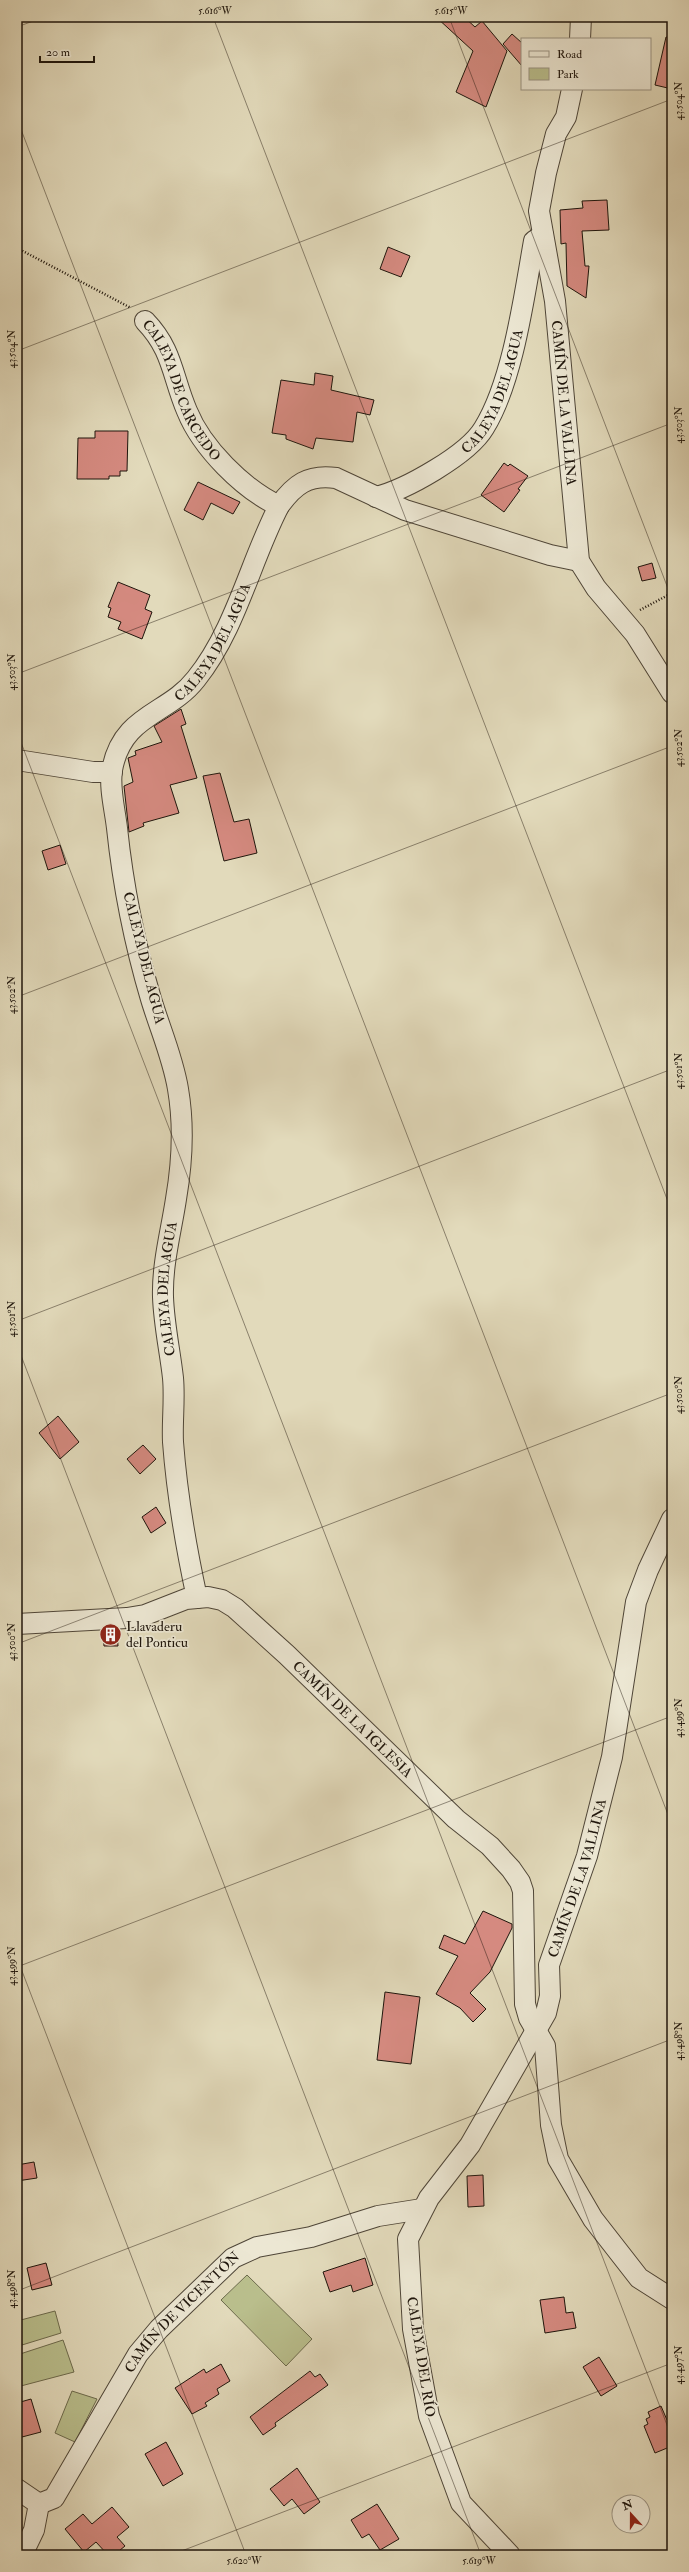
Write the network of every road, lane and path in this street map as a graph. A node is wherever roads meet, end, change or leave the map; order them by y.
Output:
1 (581, 17) edge
2 (580, 38) edge
3 (572, 90) edge
4 (543, 235) junction
5 (17, 248) edge
6 (145, 321) joint
7 (376, 497) junction
8 (279, 506) junction
9 (579, 561) junction
10 (672, 593) edge
11 (624, 620) junction
12 (672, 693) edge
13 (17, 760) edge
14 (112, 772) junction
15 (672, 1519) edge
16 (198, 1598) junction
17 (17, 1624) edge
18 (537, 2031) junction
19 (422, 2209) junction
20 (672, 2300) edge
21 (17, 2489) edge
22 (39, 2504) junction
23 (22, 2555) edge
24 (510, 2555) edge

1 - 2 street
3 - 4 street, CAMÍN DE LA VALLINA
4 - 7 street, CALEYA DEL AGUA
4 - 9 street, CAMÍN DE LA VALLINA
5 - 6 path, CALEYA DE CARCEDO
6 - 8 street, CALEYA DE CARCEDO
7 - 8 street, CALEYA DEL AGUA
7 - 9 street, CALEYA DEL AGUA
8 - 14 street, CALEYA DEL AGUA
9 - 11 street, CAMÍN DE LA VALLINA
10 - 11 path
11 - 12 street, CAMÍN DE LA VALLINA
13 - 14 street
14 - 16 street, CALEYA DEL AGUA
15 - 18 street, CAMÍN DE LA VALLINA
16 - 17 street, CAMÍN DE LA IGLESIA
16 - 18 street, CAMÍN DE LA IGLESIA
18 - 19 street, CAMÍN DE LA VALLINA
18 - 20 street, CAMÍN DE LA IGLESIA
19 - 22 street, CAMÍN DE VICENTÓN
19 - 24 street, CALEYA DEL RÍO
21 - 22 street
22 - 23 street

